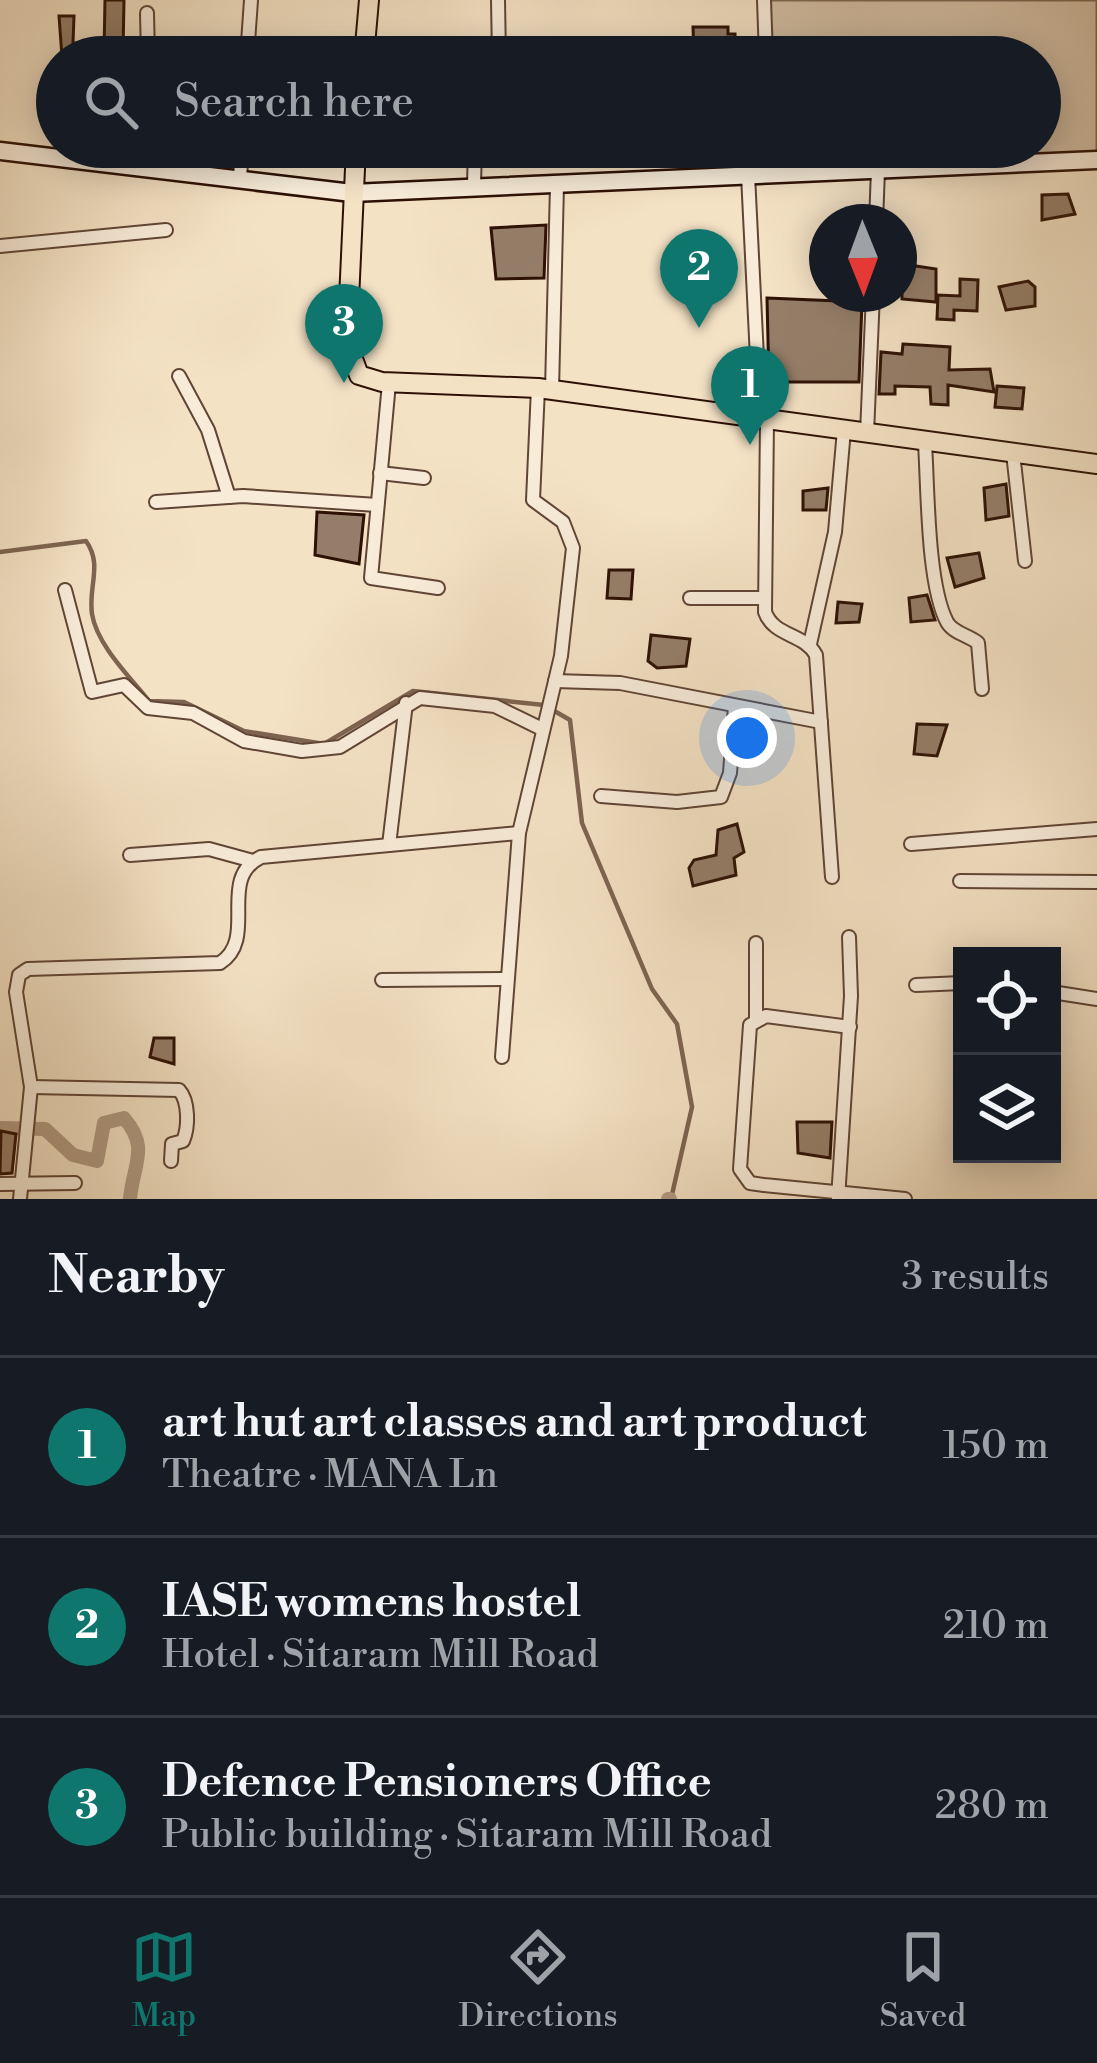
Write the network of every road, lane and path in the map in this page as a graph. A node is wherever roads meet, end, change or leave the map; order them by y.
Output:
1 (251, 0) edge
2 (369, 0) edge
3 (498, 0) edge
4 (764, 0) edge
5 (147, 13) dead end
6 (148, 36) edge
7 (248, 36) edge
8 (366, 36) edge
9 (499, 36) edge
10 (765, 36) edge
11 (0, 151) edge
12 (36, 155) edge
13 (1097, 160) edge
14 (1061, 162) edge
15 (158, 168) edge
16 (241, 168) edge
17 (354, 168) edge
18 (475, 168) edge
19 (759, 168) edge
20 (922, 168) edge
21 (878, 170) junction
22 (756, 175) junction
23 (240, 178) junction
24 (474, 184) junction
25 (557, 185) junction
26 (352, 193) junction
27 (877, 204) edge
28 (166, 230) dead end
29 (0, 246) edge
30 (872, 312) edge
31 (178, 376) dead end
32 (389, 382) junction
33 (546, 389) junction
34 (763, 419) junction
35 (844, 430) junction
36 (867, 433) junction
37 (925, 444) junction
38 (1013, 453) junction
39 (1097, 464) edge
40 (380, 473) junction
41 (424, 478) dead end
42 (229, 497) junction
43 (156, 502) dead end
44 (377, 505) junction
45 (1025, 561) dead end
46 (438, 588) dead end
47 (64, 590) dead end
48 (690, 598) dead end
49 (765, 598) junction
50 (810, 644) junction
51 (555, 681) junction
52 (982, 689) dead end
53 (406, 703) junction
54 (735, 706) junction
55 (821, 722) junction
56 (541, 723) junction
57 (601, 796) dead end
58 (1097, 829) edge
59 (519, 833) junction
60 (911, 844) dead end
61 (389, 845) junction
62 (130, 855) dead end
63 (253, 861) junction
64 (832, 877) dead end
65 (960, 881) dead end
66 (1097, 882) edge
67 (849, 937) dead end
68 (756, 943) dead end
69 (504, 979) junction
70 (382, 980) dead end
71 (953, 983) edge
72 (916, 985) dead end
73 (1061, 994) edge
74 (1097, 1000) edge
75 (756, 1018) junction
76 (850, 1028) junction
77 (502, 1057) dead end
78 (32, 1087) junction
79 (171, 1161) dead end
80 (75, 1183) dead end
81 (0, 1184) edge
82 (22, 1184) junction
83 (839, 1195) edge
84 (20, 1199) edge
85 (905, 1199) edge

1 - 7 street
2 - 8 main road
3 - 9 street
4 - 10 street
5 - 6 street
11 - 12 main road
13 - 14 main road
15 - 23 main road
16 - 23 street
17 - 26 main road
18 - 24 street
19 - 22 street
20 - 21 main road
21 - 22 main road
21 - 27 street
22 - 25 main road
22 - 34 street
23 - 26 main road
24 - 25 main road
24 - 26 main road
25 - 33 street
26 - 32 main road
28 - 29 street
30 - 36 street
31 - 42 street
32 - 33 main road
32 - 40 street
33 - 34 main road
33 - 51 street
34 - 35 main road
34 - 49 street
35 - 36 main road
35 - 50 street
36 - 37 main road
37 - 38 main road
37 - 52 street
38 - 39 main road
38 - 45 street
40 - 41 street
40 - 44 street
42 - 43 street
42 - 44 street
44 - 46 street
47 - 53 street
48 - 49 street
49 - 50 street
50 - 55 street
51 - 54 street
51 - 56 street
53 - 56 street
53 - 61 street
54 - 55 street
54 - 57 street
55 - 64 street
56 - 59 street
58 - 60 street
59 - 61 street
59 - 69 street
61 - 63 street
62 - 63 street
63 - 78 street
65 - 66 street
67 - 76 street
68 - 75 street
69 - 70 street
69 - 77 street
71 - 72 street
73 - 74 street
75 - 76 street
75 - 83 street
76 - 83 street
78 - 79 street
78 - 82 street
80 - 82 street
81 - 82 street
82 - 84 street
83 - 85 street

